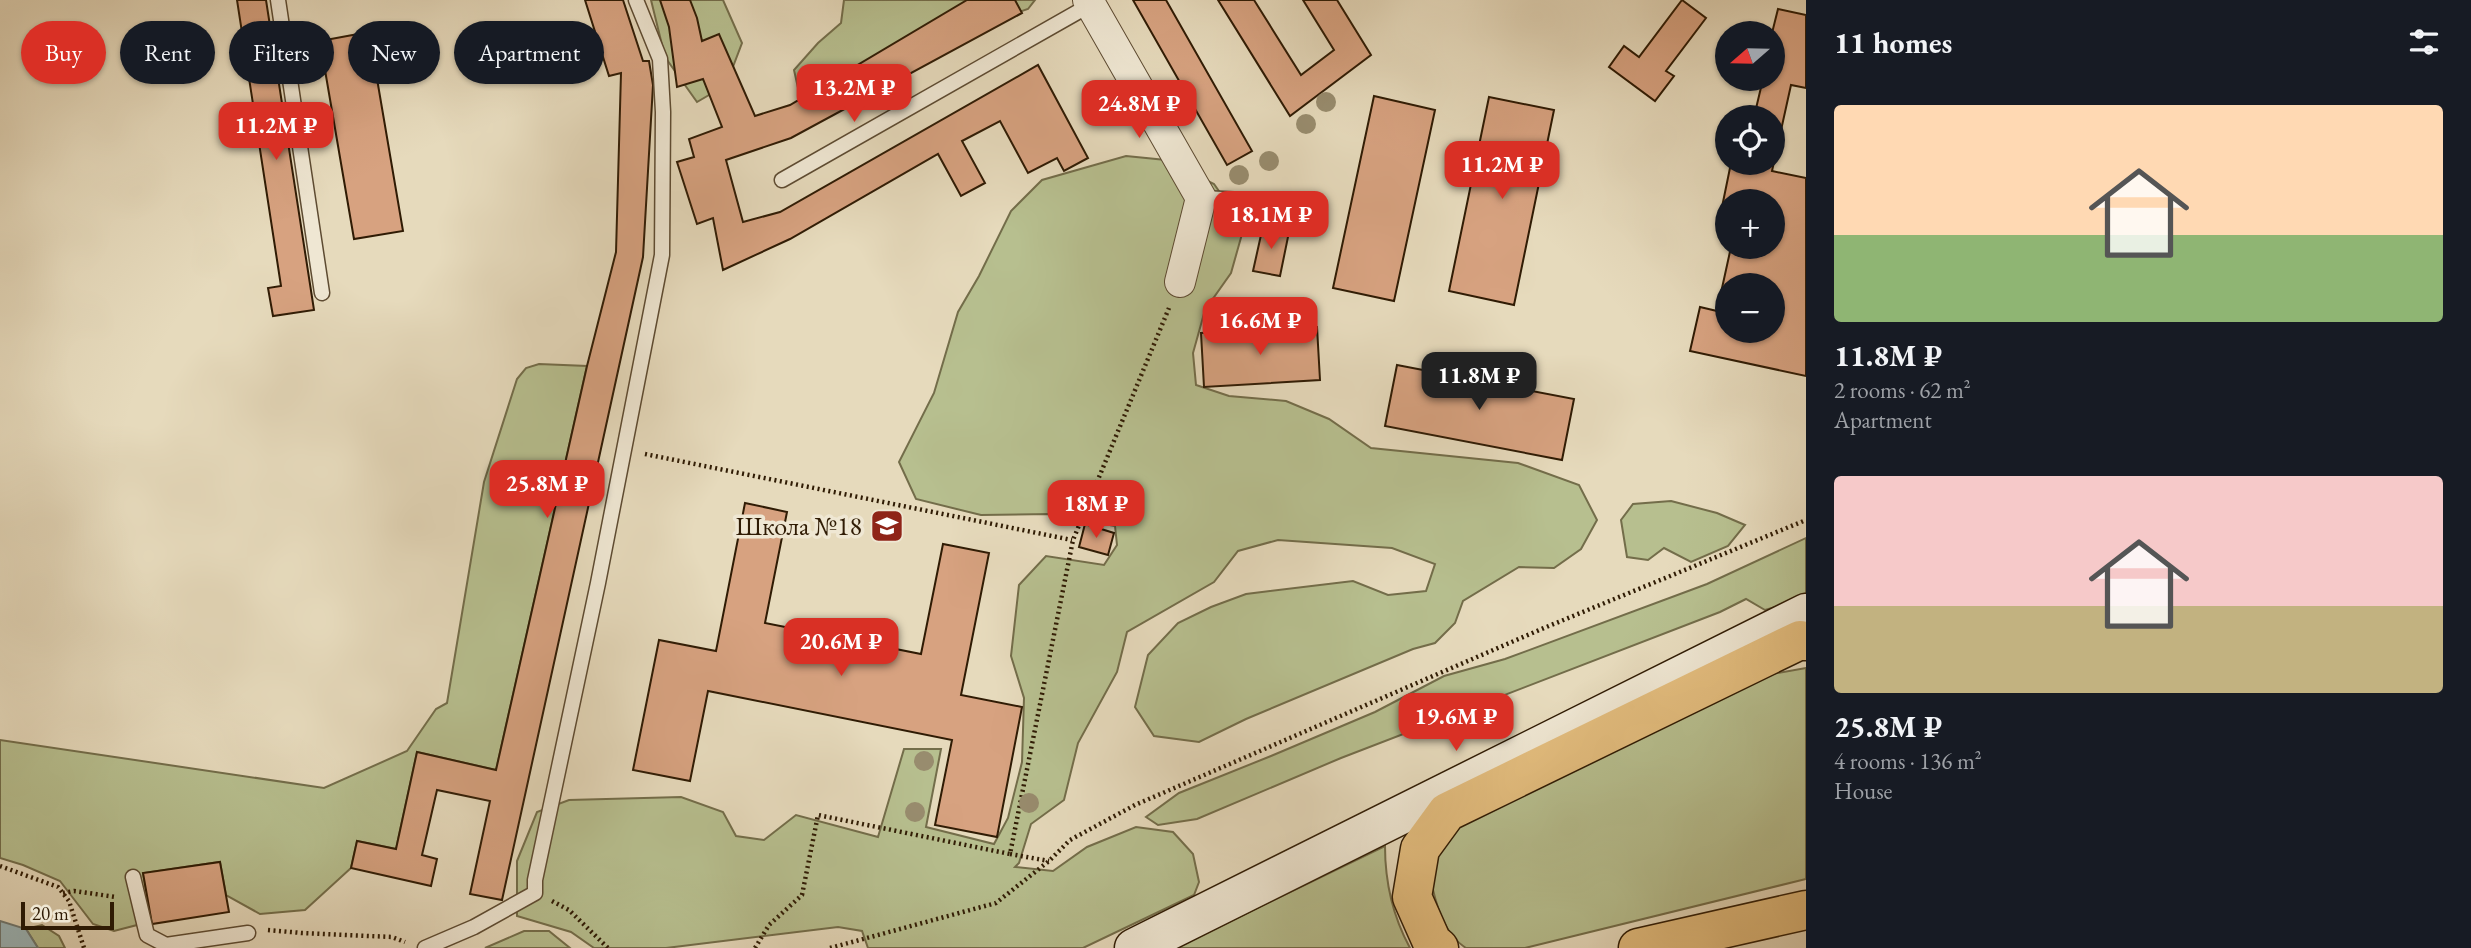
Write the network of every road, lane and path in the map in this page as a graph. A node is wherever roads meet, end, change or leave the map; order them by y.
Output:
1 (278, 0) edge
2 (636, 0) edge
3 (1089, 2) edge
4 (782, 180) dead end
5 (1201, 198) junction
6 (1245, 200) dead end
7 (1180, 282) joint
8 (322, 293) dead end
9 (624, 449) junction
10 (1806, 520) edge
11 (1073, 540) junction
12 (1806, 613) edge
13 (1806, 641) edge
14 (1010, 854) junction
15 (1049, 861) junction
16 (0, 866) edge
17 (133, 877) dead end
18 (63, 893) junction
19 (535, 893) junction
20 (138, 905) junction
21 (1806, 910) edge
22 (248, 933) joint
23 (183, 945) edge
24 (428, 947) edge
25 (84, 948) edge
26 (608, 948) edge
27 (755, 948) edge
28 (830, 948) edge
29 (1133, 948) edge
30 (1438, 948) edge
31 (1638, 948) edge

1 - 8 lane
2 - 9 lane
3 - 4 lane
3 - 5 street
5 - 6 lane
5 - 7 street
7 - 11 path
9 - 11 path
9 - 19 lane
10 - 15 path
11 - 14 path
12 - 29 main road
13 - 30 main road
14 - 15 path
14 - 27 path
15 - 28 path
16 - 18 path
17 - 20 lane
18 - 20 path
18 - 25 path
19 - 24 lane
19 - 26 path
20 - 23 lane
21 - 31 main road
22 - 23 lane
22 - 24 path

